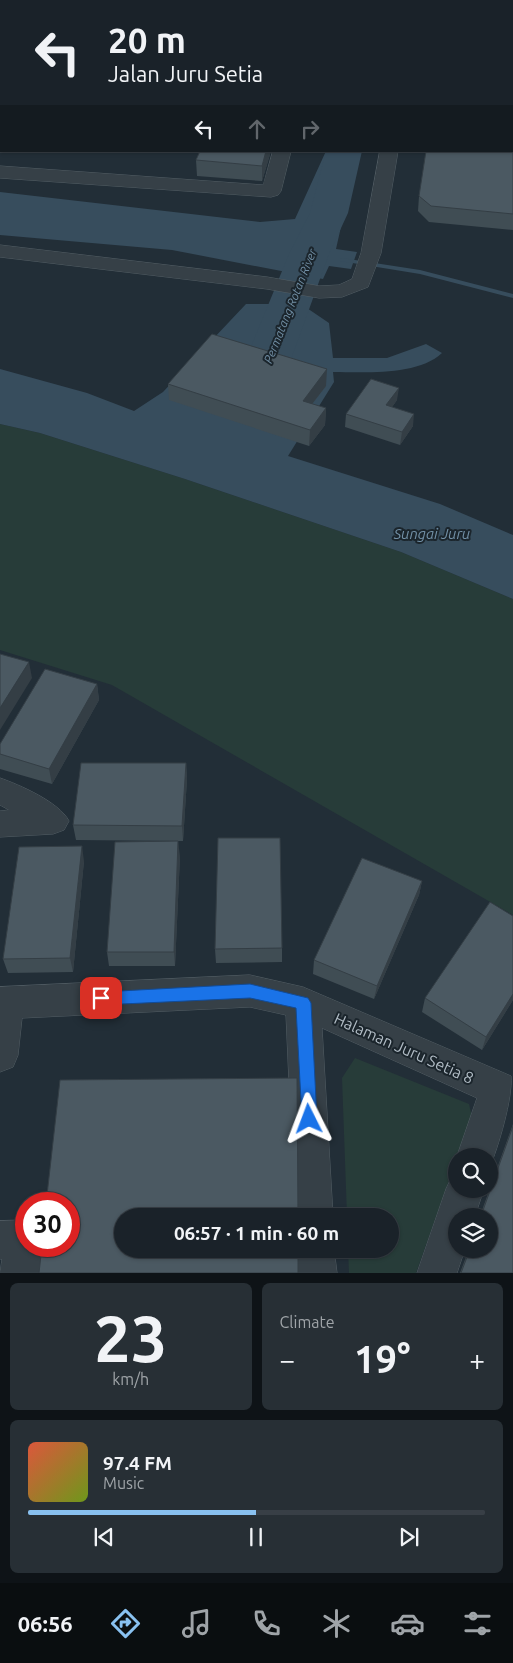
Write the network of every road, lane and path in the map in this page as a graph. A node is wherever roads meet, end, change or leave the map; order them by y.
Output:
1 (282, 152) edge
2 (390, 152) edge
3 (0, 172) edge
4 (0, 252) edge
5 (0, 791) edge
6 (0, 824) edge
7 (4, 1003) edge
8 (303, 1003) junction
9 (0, 1054) edge
10 (479, 1148) edge
11 (462, 1198) edge
12 (314, 1208) edge
13 (0, 1240) edge
14 (316, 1258) edge
15 (20, 1273) edge
16 (317, 1273) edge
17 (436, 1273) edge

1 - 3 street
2 - 4 street
5 - 6 street
7 - 8 street
7 - 9 street
8 - 10 street, Halaman Juru Setia 8
8 - 12 street
11 - 17 street
13 - 15 street
14 - 16 street

